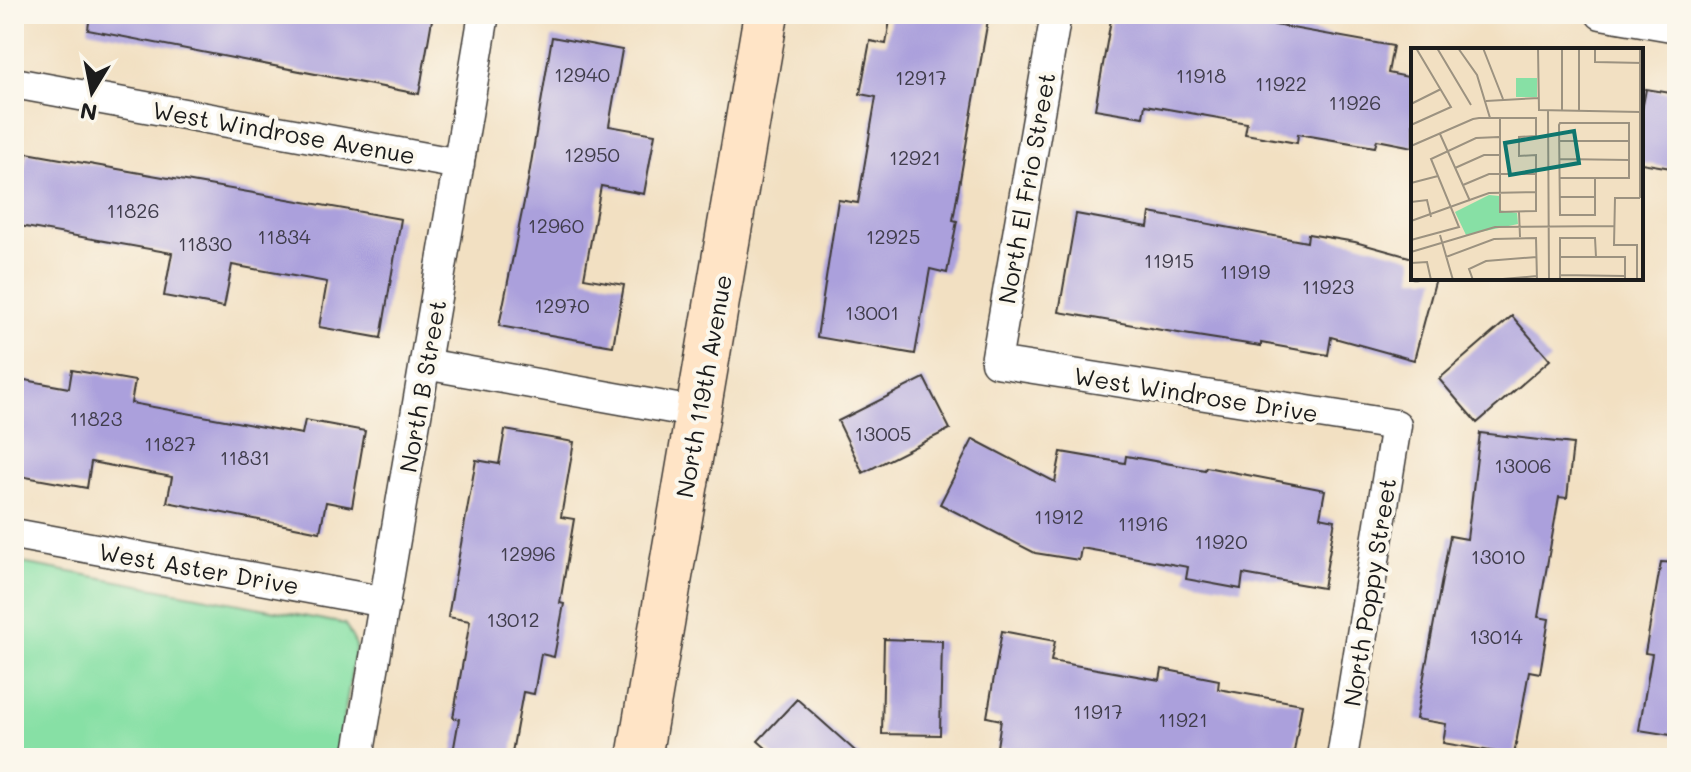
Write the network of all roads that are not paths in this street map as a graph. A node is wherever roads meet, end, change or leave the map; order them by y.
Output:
1 (484, 14) edge
2 (766, 14) edge
3 (1056, 14) edge
4 (1601, 14) edge
5 (1677, 27) edge
6 (14, 83) edge
7 (459, 164) junction
8 (996, 362) joint
9 (425, 364) junction
10 (699, 413) junction
11 (1396, 425) joint
12 (14, 534) edge
13 (385, 602) junction
14 (358, 758) edge
15 (639, 758) edge
16 (1342, 758) edge

1 - 7 street, North B Street
2 - 10 street, North 119th Avenue
3 - 8 street, North El Frio Street
4 - 5 street
6 - 7 street, West Windrose Avenue
7 - 9 street, North B Street
8 - 11 street, West Windrose Drive
9 - 10 street
9 - 13 street, North B Street
10 - 15 street, North 119th Avenue
11 - 16 street, North Poppy Street
12 - 13 street, West Aster Drive
13 - 14 street, North B Street

